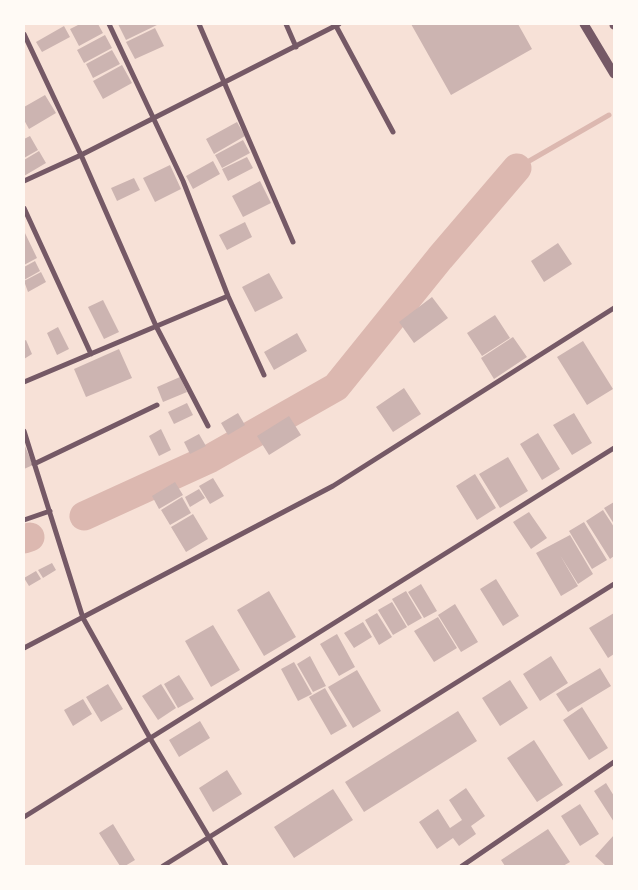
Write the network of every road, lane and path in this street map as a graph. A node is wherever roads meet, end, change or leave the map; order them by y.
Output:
1 (109, 24) edge
2 (198, 24) edge
3 (286, 24) edge
4 (584, 24) edge
5 (338, 25) edge
6 (24, 34) edge
7 (296, 47) junction
8 (614, 74) edge
9 (225, 82) junction
10 (152, 118) junction
11 (393, 132) dead end
12 (81, 155) junction
13 (24, 181) edge
14 (24, 208) edge
15 (293, 242) dead end
16 (228, 296) junction
17 (614, 308) edge
18 (156, 326) junction
19 (91, 354) junction
20 (264, 375) dead end
21 (24, 382) edge
22 (157, 405) dead end
23 (208, 426) dead end
24 (24, 431) edge
25 (614, 448) edge
26 (34, 464) junction
27 (50, 511) junction
28 (24, 520) edge
29 (614, 584) edge
30 (83, 618) junction
31 (24, 648) edge
32 (150, 738) junction
33 (614, 762) edge
34 (24, 817) edge
35 (208, 839) junction
36 (163, 866) edge
37 (226, 866) edge
38 (462, 866) edge

1 - 10 street
2 - 9 street
3 - 7 street
4 - 8 street
5 - 7 street
5 - 11 street
6 - 12 street
7 - 9 street
9 - 10 street
9 - 15 street
10 - 12 street
10 - 16 street
12 - 13 street
12 - 18 street
14 - 19 street
16 - 18 street
16 - 20 street
17 - 30 street
18 - 19 street
18 - 23 street
19 - 21 street
22 - 26 street
24 - 26 street
25 - 32 street
26 - 27 street
27 - 28 street
27 - 30 street
29 - 35 street
30 - 31 street
30 - 32 street
32 - 34 street
32 - 35 street
33 - 38 street
35 - 36 street
35 - 37 street

